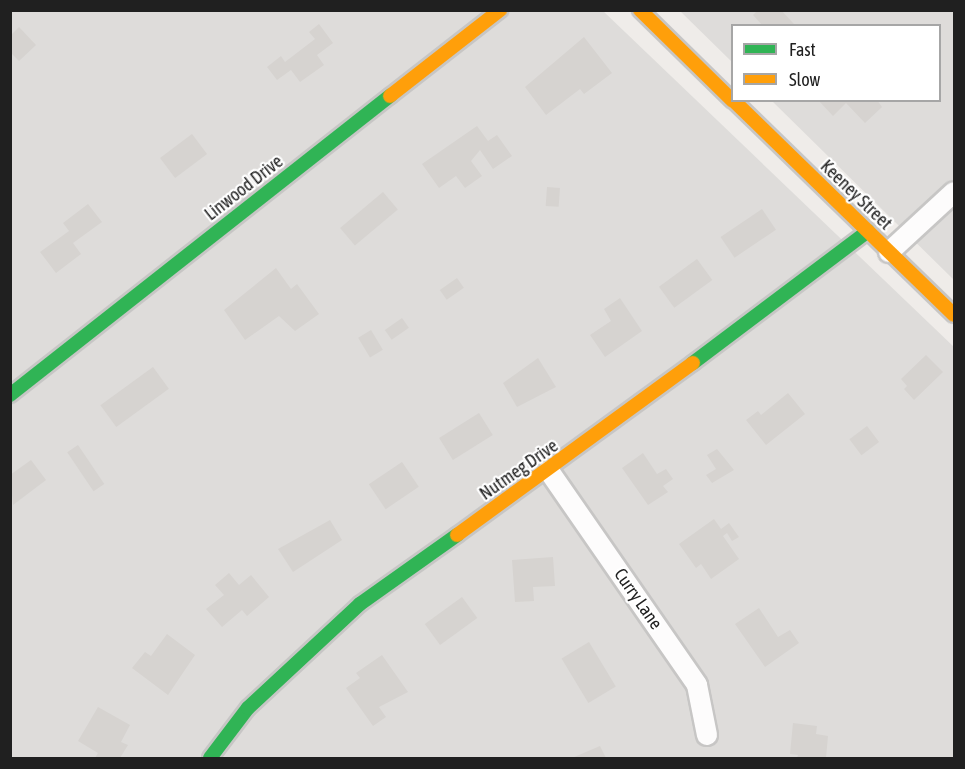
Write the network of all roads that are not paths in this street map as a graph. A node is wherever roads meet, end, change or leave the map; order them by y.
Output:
1 (500, 10) edge
2 (640, 10) edge
3 (731, 98) edge
4 (735, 102) edge
5 (954, 192) edge
6 (868, 231) junction
7 (890, 252) junction
8 (954, 315) edge
9 (10, 395) edge
10 (549, 471) junction
11 (707, 735) dead end
12 (210, 759) edge

1 - 9 street, Linwood Drive
2 - 3 street, Keeney Street
4 - 6 street, Keeney Street
5 - 7 street
6 - 7 street, Keeney Street
6 - 10 street, Nutmeg Drive
7 - 8 street, Keeney Street
10 - 11 street, Curry Lane
10 - 12 street, Nutmeg Drive

